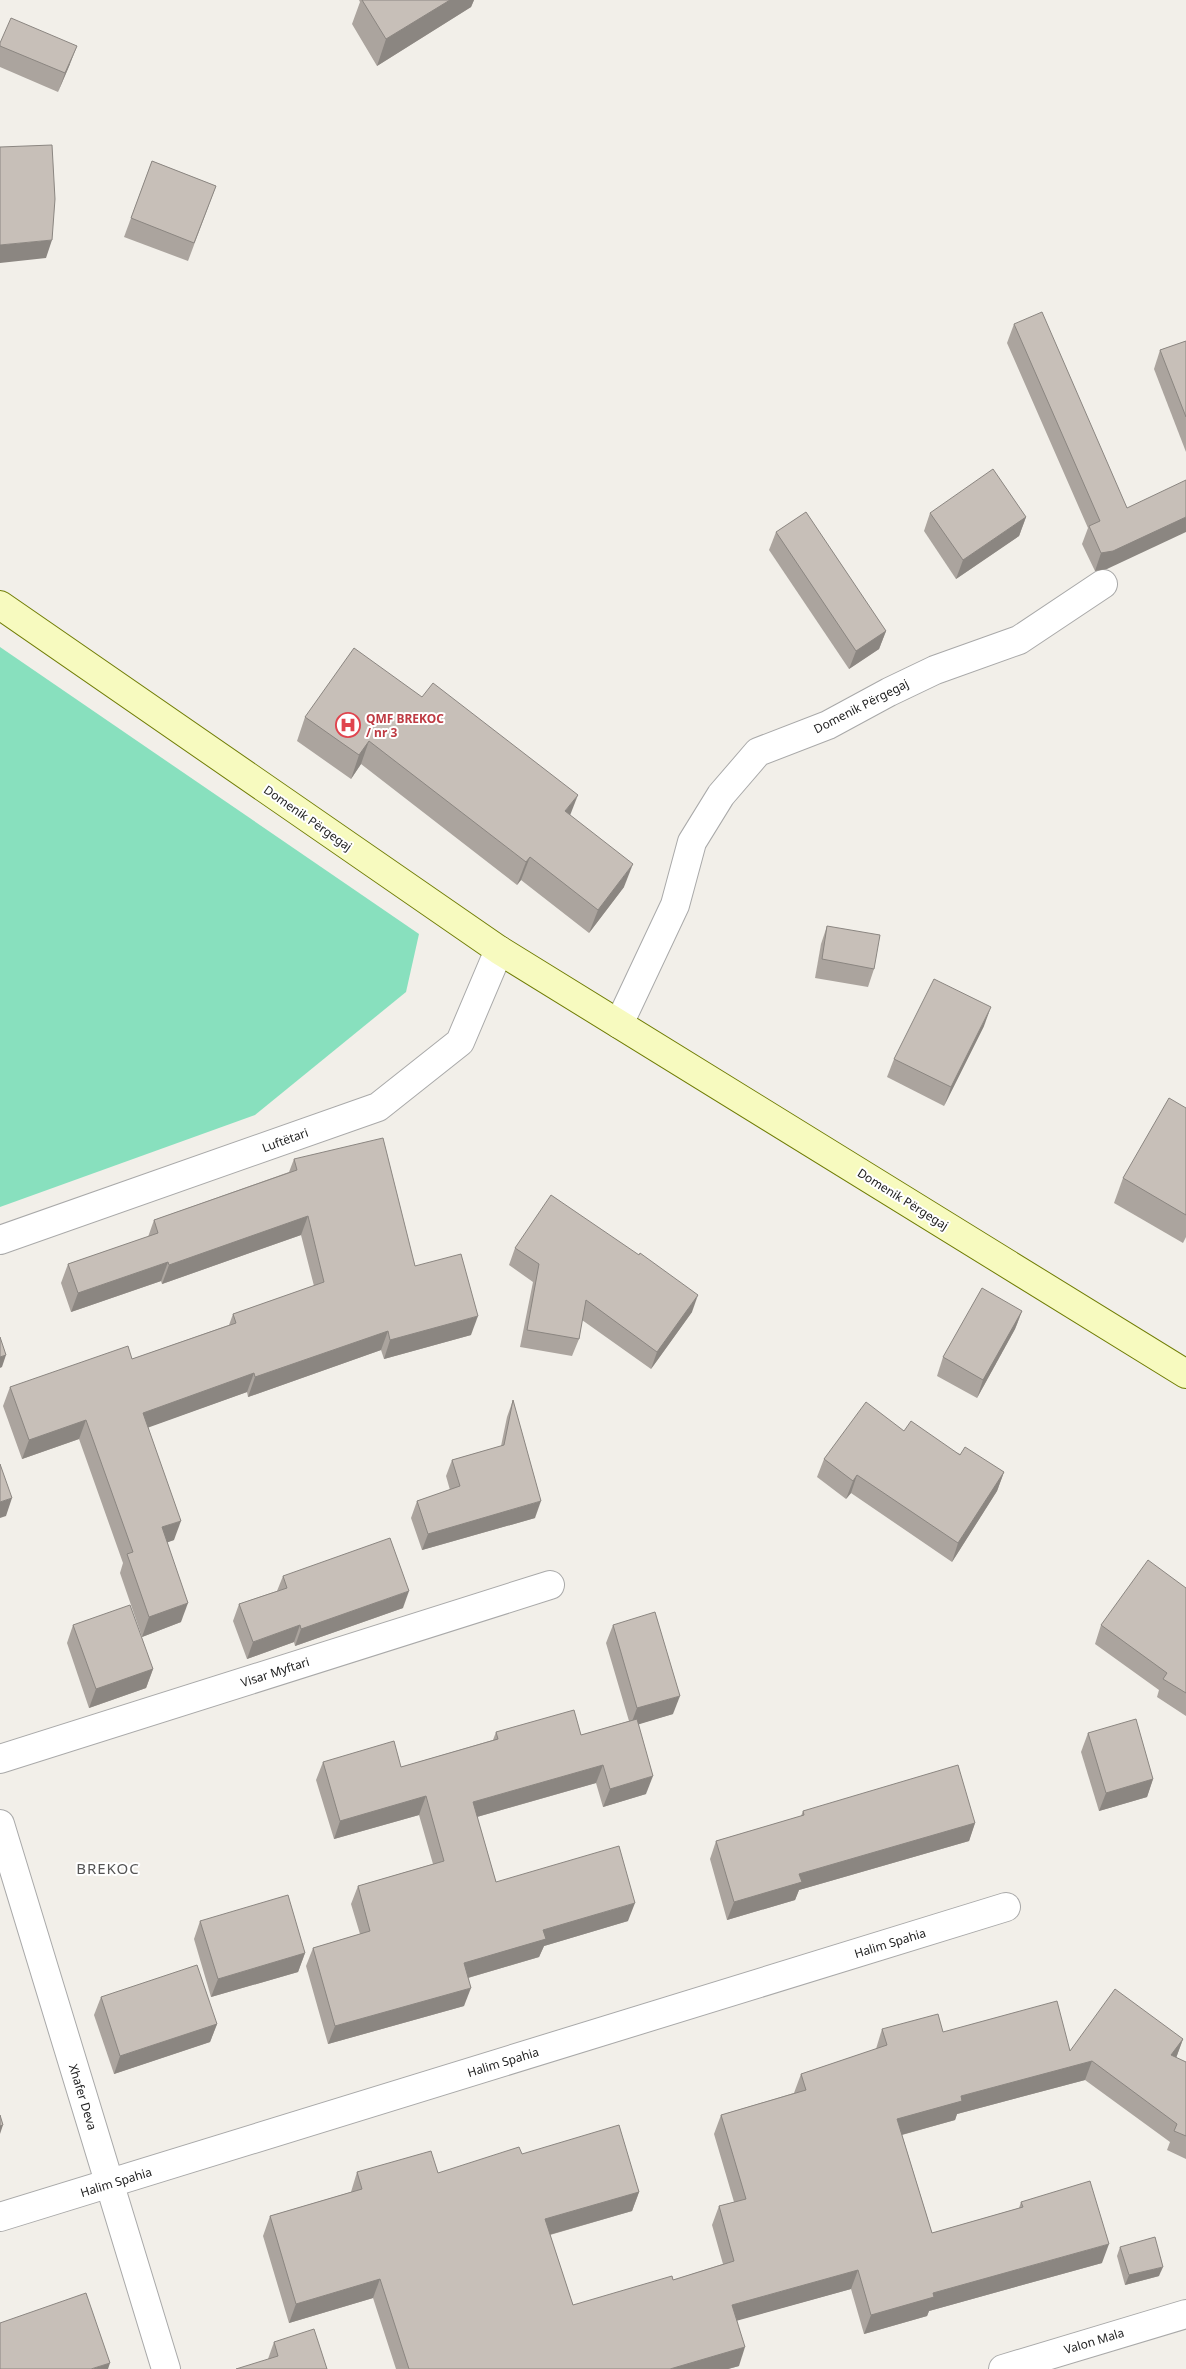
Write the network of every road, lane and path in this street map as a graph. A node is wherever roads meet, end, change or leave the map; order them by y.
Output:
1 (1103, 584) dead end
2 (0, 605) edge
3 (499, 950) junction
4 (619, 1024) junction
5 (0, 1240) edge
6 (1186, 1374) edge
7 (550, 1585) dead end
8 (0, 1759) edge
9 (0, 1824) edge
10 (1006, 1907) dead end
11 (110, 2184) junction
12 (0, 2217) edge
13 (1186, 2314) edge
14 (166, 2369) edge
15 (1003, 2369) edge

1 - 4 street, Domenik Përgegaj
2 - 3 main road, Domenik Përgegaj
3 - 4 main road, Domenik Përgegaj
3 - 5 street, Luftëtari
4 - 6 main road, Domenik Përgegaj
7 - 8 street, Visar Myftari
9 - 11 street, Xhafer Deva
10 - 11 street, Halim Spahia
11 - 12 street, Halim Spahia
11 - 14 street, Xhafer Deva
13 - 15 street, Valon Mala

